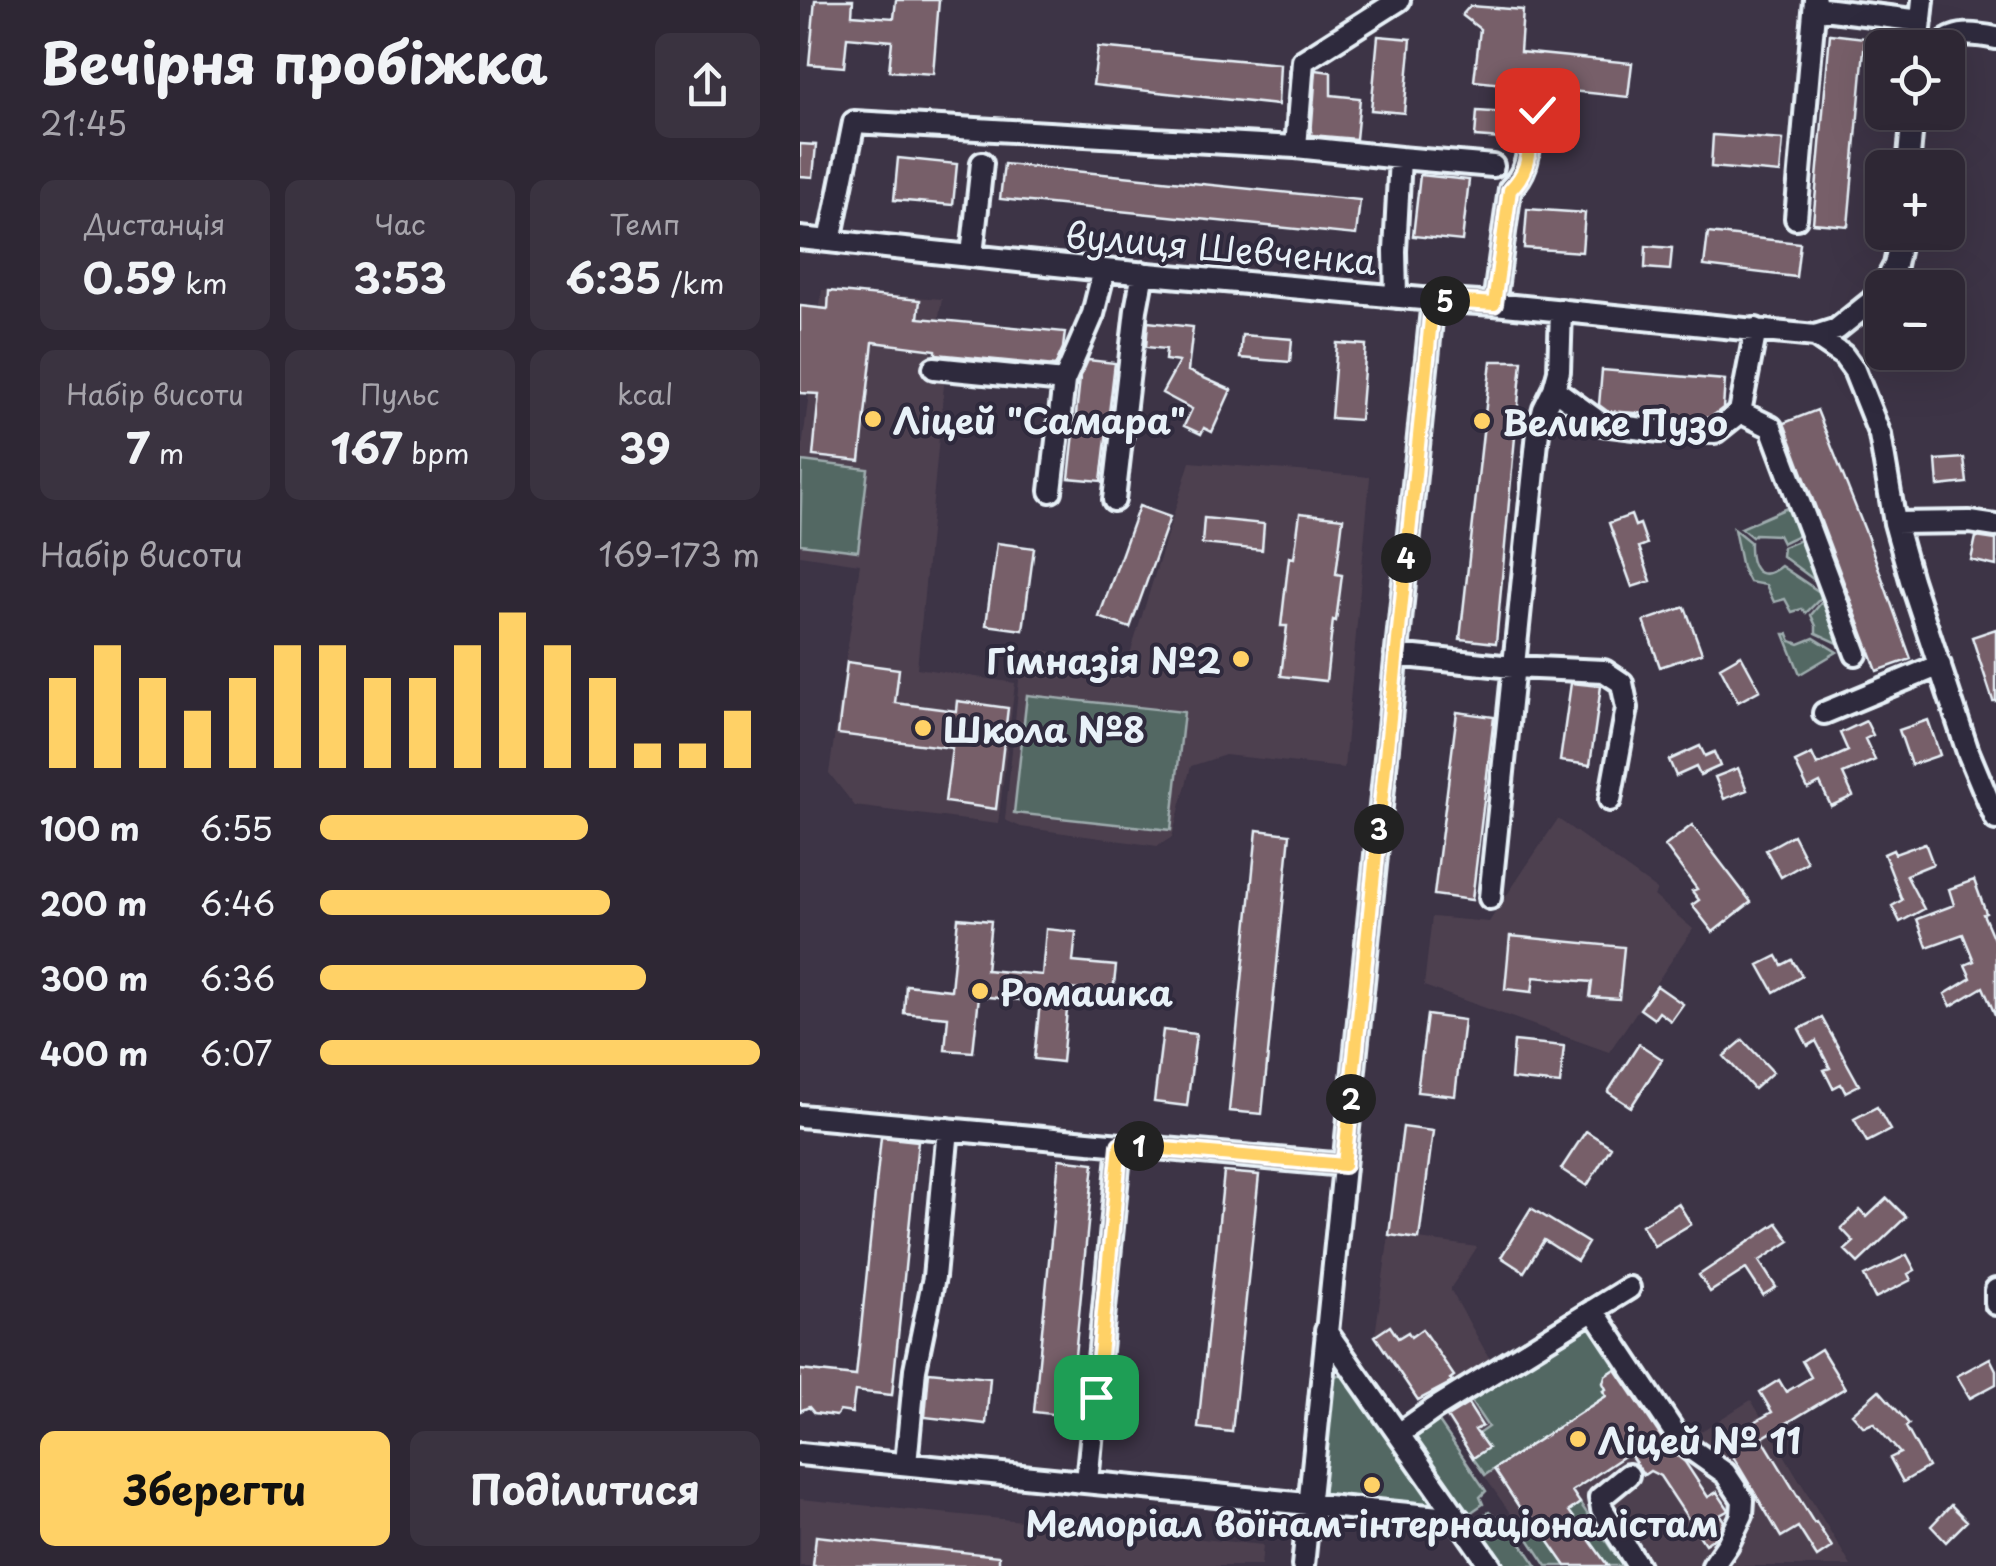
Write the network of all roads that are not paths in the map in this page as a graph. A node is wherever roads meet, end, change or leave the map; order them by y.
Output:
1 (1399, 0) edge
2 (1815, 4) edge
3 (1922, 11) edge
4 (1965, 34) edge
5 (1996, 38) edge
6 (1547, 102) dead end
7 (1296, 147) junction
8 (1400, 158) junction
9 (982, 162) dead end
10 (1493, 166) dead end
11 (1796, 218) dead end
12 (800, 238) edge
13 (830, 241) junction
14 (1898, 250) edge
15 (972, 255) junction
16 (1104, 270) junction
17 (1143, 272) junction
18 (1396, 297) junction
19 (1433, 300) junction
20 (1494, 304) junction
21 (1561, 310) junction
22 (1756, 329) junction
23 (1815, 336) junction
24 (934, 368) dead end
25 (1064, 381) junction
26 (1554, 389) junction
27 (1740, 412) junction
28 (1050, 492) dead end
29 (1114, 500) dead end
30 (1895, 523) junction
31 (1996, 526) edge
32 (1856, 654) dead end
33 (1396, 656) junction
34 (1940, 666) junction
35 (1512, 667) junction
36 (1824, 713) dead end
37 (1610, 800) dead end
38 (1996, 819) edge
39 (1490, 898) dead end
40 (800, 1116) edge
41 (948, 1129) junction
42 (1120, 1145) junction
43 (1344, 1165) junction
44 (1629, 1288) dead end
45 (1996, 1290) edge
46 (1996, 1304) edge
47 (1593, 1310) junction
48 (1326, 1331) junction
49 (1399, 1434) junction
50 (800, 1454) edge
51 (906, 1464) junction
52 (1628, 1475) dead end
53 (1087, 1482) junction
54 (1310, 1504) junction
55 (1459, 1518) junction
56 (1303, 1566) edge
57 (1491, 1566) edge
58 (1638, 1566) edge
59 (1714, 1566) edge

1 - 7 street
2 - 3 street
2 - 11 street
4 - 5 street
6 - 20 street
7 - 8 street
7 - 13 street
8 - 10 street
8 - 18 street
9 - 15 street
12 - 13 street, вулиця Шевченка
13 - 15 street, вулиця Шевченка
14 - 23 street
15 - 16 street, вулиця Шевченка
16 - 17 street, вулиця Шевченка
16 - 25 street
17 - 18 street, вулиця Шевченка
17 - 29 street
18 - 19 street, вулиця Шевченка
19 - 20 street, вулиця Шевченка
19 - 33 street
20 - 21 street, вулиця Шевченка
21 - 22 street, вулиця Шевченка
21 - 26 street
22 - 23 street, вулиця Шевченка
22 - 27 street
23 - 30 street
24 - 25 street
25 - 28 street
26 - 27 street
26 - 35 street
27 - 32 street
30 - 31 street
30 - 34 street
33 - 35 street
33 - 43 street
34 - 36 street
34 - 38 street
35 - 37 street
35 - 39 street
40 - 41 street
41 - 42 street
41 - 51 street
42 - 43 street
42 - 53 street
43 - 48 street
44 - 47 street
45 - 46 street
47 - 49 street
47 - 59 street
48 - 49 street
48 - 54 street
49 - 55 street
50 - 51 street
51 - 53 street
52 - 58 street
53 - 54 street
54 - 55 street
54 - 56 street
55 - 57 street

